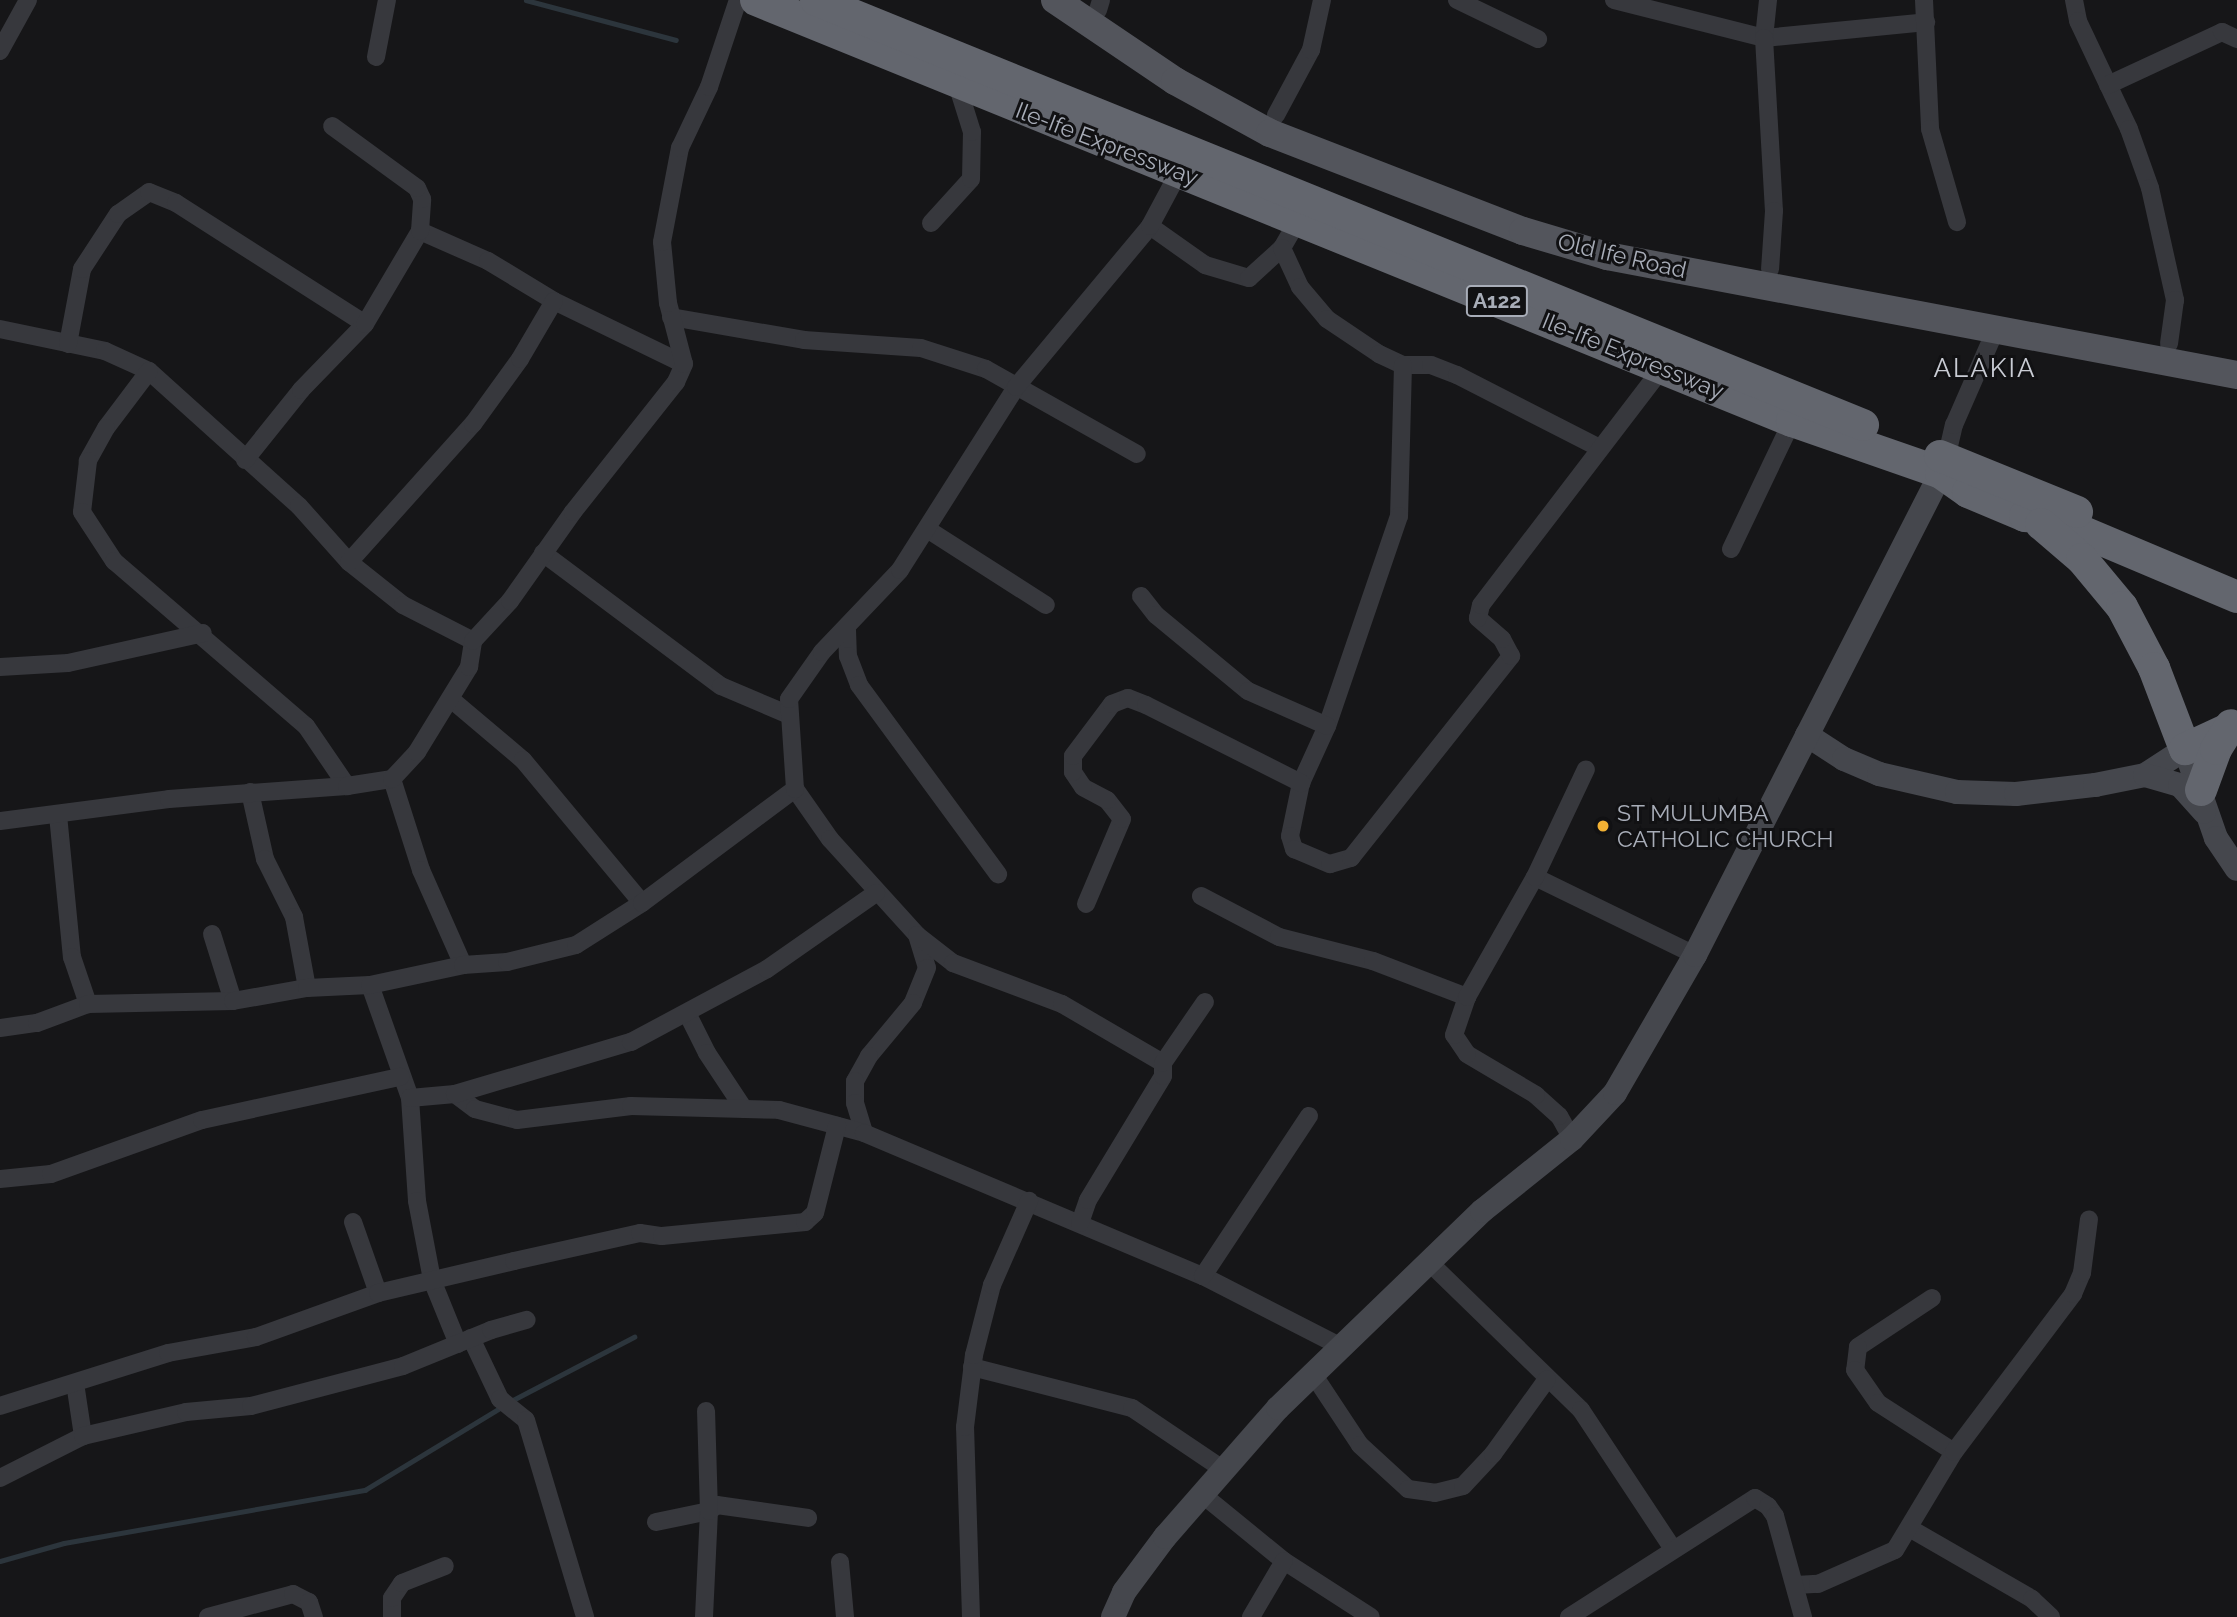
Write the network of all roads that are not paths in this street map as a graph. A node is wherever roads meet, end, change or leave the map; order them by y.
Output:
1 (28, 0) edge
2 (387, 0) edge
3 (738, 0) edge
4 (755, 0) edge
5 (816, 0) edge
6 (1055, 0) edge
7 (1322, 0) edge
8 (1457, 0) edge
9 (1614, 0) edge
10 (1768, 0) edge
11 (1924, 0) edge
12 (2074, 0) edge
13 (1095, 3) edge
14 (9, 16) edge
15 (1926, 22) junction
16 (1764, 38) junction
17 (1538, 39) dead end
18 (2237, 39) edge
19 (0, 51) edge
20 (376, 57) dead end
21 (957, 84) junction
22 (2108, 85) junction
23 (1276, 115) junction
24 (332, 126) dead end
25 (1179, 172) junction
26 (1298, 220) junction
27 (1957, 222) dead end
28 (931, 223) dead end
29 (1150, 226) junction
30 (420, 231) junction
31 (1282, 248) junction
32 (1770, 269) junction
33 (554, 301) junction
34 (1948, 312) junction
35 (671, 317) junction
36 (365, 324) junction
37 (0, 329) edge
38 (1995, 331) junction
39 (68, 344) junction
40 (2169, 344) junction
41 (2237, 356) edge
42 (684, 364) junction
43 (1403, 365) junction
44 (1662, 368) junction
45 (149, 371) junction
46 (2237, 375) edge
47 (1016, 387) junction
48 (1792, 421) junction
49 (1598, 447) junction
50 (1137, 454) dead end
51 (245, 460) junction
52 (1944, 466) junction
53 (2034, 519) junction
54 (927, 529) junction
55 (1731, 550) dead end
56 (543, 553) junction
57 (349, 562) junction
58 (2237, 577) edge
59 (1141, 596) dead end
60 (2237, 597) edge
61 (1046, 606) dead end
62 (847, 630) junction
63 (203, 633) junction
64 (473, 641) junction
65 (2, 664) edge
66 (452, 700) junction
67 (787, 714) junction
68 (2233, 723) edge
69 (1327, 726) junction
70 (1807, 735) junction
71 (2185, 749) junction
72 (1844, 759) junction
73 (1586, 769) dead end
74 (1790, 769) junction
75 (2145, 775) junction
76 (392, 779) junction
77 (1301, 783) junction
78 (347, 786) junction
79 (794, 789) junction
80 (250, 792) junction
81 (2205, 803) junction
82 (58, 815) junction
83 (0, 821) edge
84 (2237, 869) edge
85 (998, 874) dead end
86 (1535, 877) junction
87 (876, 893) junction
88 (1201, 895) dead end
89 (642, 903) junction
90 (1086, 904) dead end
91 (212, 934) dead end
92 (917, 934) junction
93 (1695, 955) junction
94 (953, 963) junction
95 (463, 965) junction
96 (927, 968) junction
97 (370, 985) junction
98 (307, 988) junction
99 (1467, 998) junction
100 (233, 1001) junction
101 (1205, 1002) dead end
102 (88, 1004) junction
103 (688, 1015) junction
104 (0, 1028) edge
105 (1163, 1063) junction
106 (400, 1077) junction
107 (455, 1094) junction
108 (410, 1098) junction
109 (744, 1109) junction
110 (1308, 1116) dead end
111 (837, 1126) junction
112 (864, 1133) junction
113 (1572, 1139) junction
114 (0, 1179) edge
115 (1029, 1201) junction
116 (2090, 1219) dead end
117 (352, 1222) dead end
118 (1080, 1223) junction
119 (1431, 1264) junction
120 (1203, 1276) junction
121 (432, 1280) junction
122 (378, 1293) junction
123 (1932, 1298) dead end
124 (527, 1320) dead end
125 (464, 1341) junction
126 (1340, 1346) junction
127 (972, 1367) junction
128 (1313, 1374) junction
129 (1547, 1378) junction
130 (75, 1383) junction
131 (0, 1406) edge
132 (706, 1411) dead end
133 (83, 1436) junction
134 (1954, 1452) junction
135 (1224, 1470) junction
136 (0, 1478) edge
137 (1203, 1495) junction
138 (709, 1511) junction
139 (808, 1518) dead end
140 (656, 1522) dead end
141 (1912, 1529) junction
142 (1673, 1549) junction
143 (1284, 1561) junction
144 (840, 1562) dead end
145 (445, 1566) dead end
146 (1796, 1585) junction
147 (208, 1617) edge
148 (314, 1617) edge
149 (392, 1617) edge
150 (585, 1617) edge
151 (704, 1617) edge
152 (845, 1617) edge
153 (971, 1617) edge
154 (1113, 1617) edge
155 (1251, 1617) edge
156 (1371, 1617) edge
157 (1569, 1617) edge
158 (1803, 1617) edge
159 (2051, 1617) edge

1 - 14 street
2 - 20 street
3 - 35 street
4 - 21 highway, Ile-Ife Expressway / A122
5 - 52 highway, Ile-Ife Expressway / A122
6 - 34 main road, Old Ife Road
7 - 23 street
8 - 17 street
9 - 16 street
10 - 16 street
11 - 15 street
12 - 22 street
13 - 23 main road, Old Ife Road
14 - 19 street
15 - 16 street
15 - 27 street
16 - 32 street
18 - 22 street
21 - 25 highway, Ile-Ife Expressway / A122
21 - 28 street
22 - 40 street
23 - 32 main road, Old Ife Road
24 - 30 street
25 - 26 highway, Ile-Ife Expressway / A122
25 - 29 street
26 - 31 street
26 - 44 highway, Ile-Ife Expressway / A122
29 - 31 street
29 - 47 street
30 - 33 street
30 - 36 street
31 - 43 street
32 - 34 main road, Old Ife Road
33 - 42 street
33 - 57 street
34 - 38 main road, Old Ife Road
34 - 40 main road, Old Ife Road
35 - 42 street
35 - 47 street
36 - 39 street
36 - 51 street
37 - 39 street
38 - 46 main road, Old Ife Road
38 - 52 street
39 - 45 street
40 - 41 main road, Old Ife Road
42 - 56 street
43 - 49 street
43 - 69 street
44 - 48 highway, Ile-Ife Expressway / A122
44 - 49 street
45 - 51 street
45 - 63 street
47 - 50 street
47 - 54 street
48 - 52 highway, Ile-Ife Expressway / A122
48 - 55 street
49 - 77 street
51 - 57 street
52 - 53 highway, Ile-Ife Expressway / A122
52 - 58 highway, Ile-Ife Expressway / A122
52 - 70 street
53 - 60 highway, Ile-Ife Expressway / A122
53 - 71 highway
54 - 61 street
54 - 62 street
56 - 64 street
56 - 67 street
57 - 64 street
59 - 69 street
62 - 67 street
62 - 85 street
63 - 65 street
63 - 78 street
64 - 66 street
66 - 76 street
66 - 89 street
67 - 79 street
68 - 71 highway
68 - 81 highway
69 - 77 street
70 - 72 street
70 - 74 street
71 - 75 street
71 - 81 street
72 - 74 street
72 - 75 street
73 - 86 street
74 - 93 street
75 - 81 street
76 - 78 street
76 - 95 street
77 - 90 street
78 - 80 street
79 - 87 street
79 - 89 street
80 - 82 street
80 - 98 street
81 - 84 street
82 - 83 street
82 - 102 street
86 - 93 street
86 - 99 street
87 - 92 street
87 - 103 street
88 - 99 street
89 - 95 street
91 - 100 street
92 - 94 street
92 - 96 street
93 - 113 street
94 - 96 street
94 - 105 street
95 - 97 street
96 - 112 street
97 - 98 street
97 - 106 street
98 - 100 street
99 - 113 street
100 - 102 street
101 - 105 street
102 - 104 street
103 - 107 street
103 - 109 street
105 - 118 street
106 - 108 street
106 - 114 street
107 - 108 street
107 - 109 street
108 - 121 street
109 - 111 street
110 - 120 street
111 - 112 street
111 - 121 street
112 - 115 street
113 - 119 street
115 - 118 street
115 - 127 street
116 - 134 street
117 - 122 street
118 - 120 street
119 - 126 street
119 - 129 street
120 - 126 street
121 - 122 street
121 - 125 street
122 - 130 street
123 - 134 street
124 - 125 street
125 - 133 street
125 - 150 street
126 - 128 street
127 - 135 street
127 - 153 street
128 - 129 street
128 - 135 street
129 - 142 street
130 - 131 street
130 - 133 street
132 - 138 street
133 - 136 street
134 - 141 street
135 - 137 street
137 - 143 street
137 - 154 street
138 - 139 street
138 - 140 street
138 - 151 street
141 - 146 street
141 - 159 street
142 - 146 street
142 - 157 street
143 - 155 street
143 - 156 street
144 - 152 street
145 - 149 street
146 - 158 street
147 - 148 street

